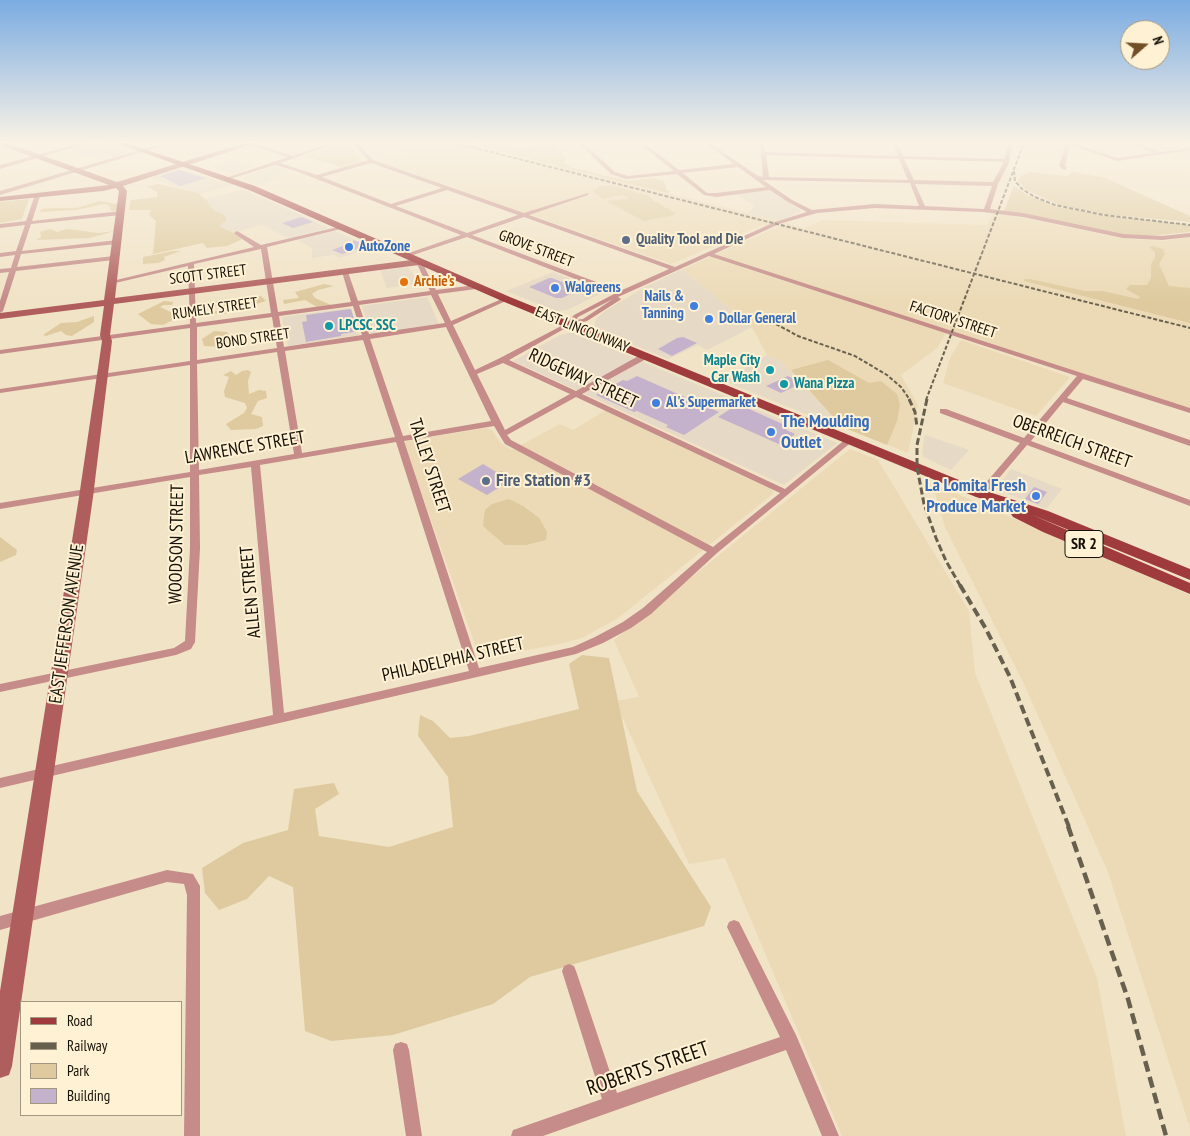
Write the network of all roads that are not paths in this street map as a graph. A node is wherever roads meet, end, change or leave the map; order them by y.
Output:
1 (37, 196) joint
2 (120, 196) edge
3 (268, 196) edge
4 (365, 196) edge
5 (422, 196) edge
6 (470, 196) edge
7 (580, 196) edge
8 (783, 196) edge
9 (918, 196) edge
10 (991, 196) edge
11 (23, 197) joint
12 (0, 199) edge
13 (390, 206) junction
14 (923, 208) junction
15 (988, 210) junction
16 (811, 212) junction
17 (121, 213) junction
18 (523, 215) junction
19 (29, 223) junction
20 (0, 226) edge
21 (342, 228) junction
22 (237, 233) dead end
23 (465, 235) junction
24 (1190, 235) edge
25 (117, 242) junction
26 (261, 247) junction
27 (19, 253) junction
28 (708, 254) junction
29 (0, 255) edge
30 (405, 256) junction
31 (114, 258) junction
32 (419, 262) junction
33 (191, 263) junction
34 (14, 269) junction
35 (675, 269) junction
36 (0, 271) edge
37 (345, 272) junction
38 (112, 282) junction
39 (270, 282) junction
40 (476, 287) junction
41 (193, 292) junction
42 (434, 293) junction
43 (621, 294) junction
44 (506, 299) junction
45 (109, 302) junction
46 (355, 304) junction
47 (0, 311) edge
48 (275, 315) junction
49 (0, 316) edge
50 (449, 324) junction
51 (569, 324) junction
52 (193, 326) junction
53 (106, 337) junction
54 (365, 337) junction
55 (282, 349) junction
56 (0, 352) edge
57 (645, 356) junction
58 (503, 360) junction
59 (194, 362) junction
60 (473, 373) junction
61 (102, 376) junction
62 (1081, 376) junction
63 (0, 391) edge
64 (576, 393) junction
65 (1062, 399) junction
66 (943, 411) dead end
67 (1190, 411) edge
68 (496, 423) junction
69 (501, 433) junction
70 (398, 438) junction
71 (850, 440) junction
72 (1026, 442) junction
73 (1190, 443) edge
74 (298, 455) junction
75 (255, 463) junction
76 (194, 473) junction
77 (86, 491) junction
78 (786, 492) junction
79 (981, 494) junction
80 (1190, 503) edge
81 (0, 506) edge
82 (714, 550) junction
83 (1190, 575) edge
84 (1190, 589) edge
85 (475, 672) junction
86 (60, 676) junction
87 (0, 688) edge
88 (279, 718) junction
89 (44, 774) junction
90 (0, 783) edge
91 (23, 917) junction
92 (0, 923) edge
93 (734, 927) dead end
94 (569, 971) dead end
95 (790, 1041) junction
96 (401, 1050) dead end
97 (0, 1066) edge
98 (612, 1104) junction
99 (192, 1136) edge
100 (414, 1136) edge
101 (519, 1136) edge
102 (831, 1136) edge

1 - 11 street
1 - 19 street
2 - 17 street, EAST JEFFERSON AVENUE
3 - 21 main road, EAST LINCOLNWAY / SR 2
4 - 13 street, GROVE STREET
5 - 13 street
6 - 18 street
7 - 18 street
8 - 16 street
9 - 14 street
10 - 15 street
11 - 12 street
13 - 23 street, GROVE STREET
14 - 15 street
14 - 16 street
15 - 24 street
16 - 28 street
17 - 19 street
17 - 25 street, EAST JEFFERSON AVENUE
18 - 23 street
18 - 35 street
19 - 20 street
19 - 27 street
21 - 26 street
21 - 30 main road, EAST LINCOLNWAY / SR 2
22 - 26 street
23 - 30 street
23 - 43 street, GROVE STREET
25 - 27 street
25 - 31 street, EAST JEFFERSON AVENUE
26 - 33 street
26 - 39 street
27 - 29 street
27 - 34 street
28 - 35 street
28 - 62 street, FACTORY STREET
30 - 32 main road, EAST LINCOLNWAY / SR 2
31 - 34 street
31 - 38 street, EAST JEFFERSON AVENUE
32 - 37 street, SCOTT STREET
32 - 40 main road, EAST LINCOLNWAY / SR 2
32 - 42 street
33 - 38 street
33 - 41 street, WOODSON STREET
34 - 36 street
34 - 47 street
35 - 43 street
37 - 39 street, SCOTT STREET
37 - 46 street, TALLEY STREET
38 - 45 street, EAST JEFFERSON AVENUE
39 - 41 street, SCOTT STREET
39 - 48 street
40 - 42 street, RUMELY STREET
40 - 44 main road, EAST LINCOLNWAY / SR 2
41 - 45 street, SCOTT STREET
41 - 52 street, WOODSON STREET
42 - 46 street, RUMELY STREET
42 - 50 street
43 - 51 street
44 - 50 street, BOND STREET
44 - 51 main road, EAST LINCOLNWAY / SR 2
45 - 49 street, SCOTT STREET
45 - 53 street, EAST JEFFERSON AVENUE
46 - 48 street, RUMELY STREET
46 - 54 street, TALLEY STREET
48 - 52 street, RUMELY STREET
48 - 55 street
50 - 54 street, BOND STREET
50 - 60 street
51 - 57 main road, EAST LINCOLNWAY / SR 2
51 - 58 street
52 - 53 street, RUMELY STREET
52 - 59 street, WOODSON STREET
53 - 56 street, RUMELY STREET
53 - 61 street, EAST JEFFERSON AVENUE
54 - 55 street, BOND STREET
54 - 70 street, TALLEY STREET
55 - 59 street, BOND STREET
55 - 74 street
57 - 64 street
57 - 71 main road, EAST LINCOLNWAY / SR 2
58 - 60 street
58 - 64 street, RIDGEWAY STREET
59 - 61 street, BOND STREET
59 - 76 street, WOODSON STREET
60 - 68 street
61 - 63 street, BOND STREET
61 - 77 street, EAST JEFFERSON AVENUE
62 - 65 street
62 - 67 street, FACTORY STREET
64 - 69 street
64 - 78 street, RIDGEWAY STREET
65 - 72 street
65 - 73 street
66 - 72 street, OBERREICH STREET
68 - 69 street
68 - 70 street, LAWRENCE STREET
69 - 82 street
70 - 74 street, LAWRENCE STREET
70 - 85 street, TALLEY STREET
71 - 78 street, PHILADELPHIA STREET
71 - 79 main road, EAST LINCOLNWAY / SR 2
72 - 79 street
72 - 80 street, OBERREICH STREET
74 - 75 street, LAWRENCE STREET
75 - 76 street, LAWRENCE STREET
75 - 88 street, ALLEN STREET
76 - 77 street, LAWRENCE STREET
76 - 86 street, WOODSON STREET
77 - 81 street, LAWRENCE STREET
77 - 86 street, EAST JEFFERSON AVENUE
78 - 82 street, PHILADELPHIA STREET
79 - 83 main road, EAST LINCOLNWAY / SR 2
79 - 84 main road, EAST LINCOLNWAY / SR 2
82 - 85 street, PHILADELPHIA STREET
85 - 88 street, PHILADELPHIA STREET
86 - 87 street
86 - 89 street, EAST JEFFERSON AVENUE
88 - 89 street, PHILADELPHIA STREET
89 - 90 street, PHILADELPHIA STREET
89 - 91 street, EAST JEFFERSON AVENUE
91 - 92 street
91 - 97 street, EAST JEFFERSON AVENUE
91 - 99 street
93 - 95 street
94 - 98 street
95 - 98 street, ROBERTS STREET
95 - 102 street
96 - 100 street
98 - 101 street, ROBERTS STREET

